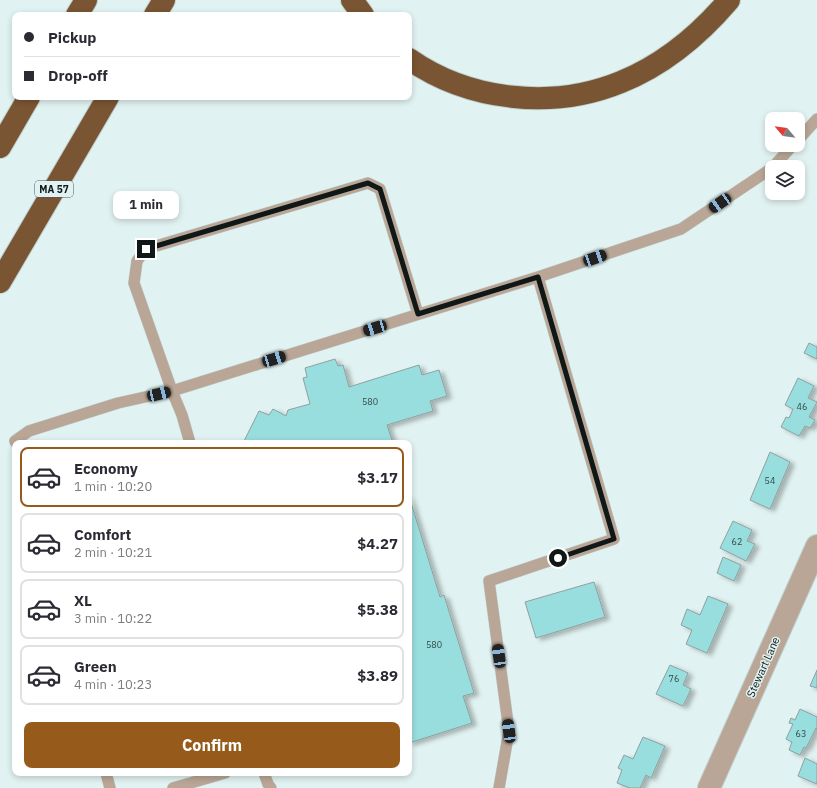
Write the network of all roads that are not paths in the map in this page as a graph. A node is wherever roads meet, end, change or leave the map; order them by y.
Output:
1 (86, 0) edge
2 (164, 0) edge
3 (352, 0) edge
4 (729, 0) edge
5 (80, 12) edge
6 (158, 12) edge
7 (361, 12) edge
8 (412, 60) edge
9 (27, 100) edge
10 (106, 100) edge
11 (817, 119) edge
12 (805, 132) edge
13 (0, 147) edge
14 (786, 152) edge
15 (779, 160) edge
16 (765, 172) edge
17 (538, 277) junction
18 (0, 282) edge
19 (418, 314) junction
20 (172, 391) junction
21 (17, 440) edge
22 (189, 440) edge
23 (817, 546) edge
24 (107, 776) edge
25 (215, 776) edge
26 (265, 776) edge
27 (110, 788) edge
28 (173, 788) edge
29 (271, 788) edge
30 (499, 788) edge
31 (709, 788) edge

1 - 5 highway
2 - 6 highway
3 - 7 highway
4 - 8 highway
9 - 13 highway
10 - 18 highway, MA 57
11 - 12 lane
14 - 15 lane
16 - 17 lane
17 - 19 lane
17 - 30 lane
19 - 20 lane
19 - 20 lane
20 - 21 lane
20 - 22 lane
23 - 31 street, Stewart Lane
24 - 27 lane
25 - 28 lane
26 - 29 lane

